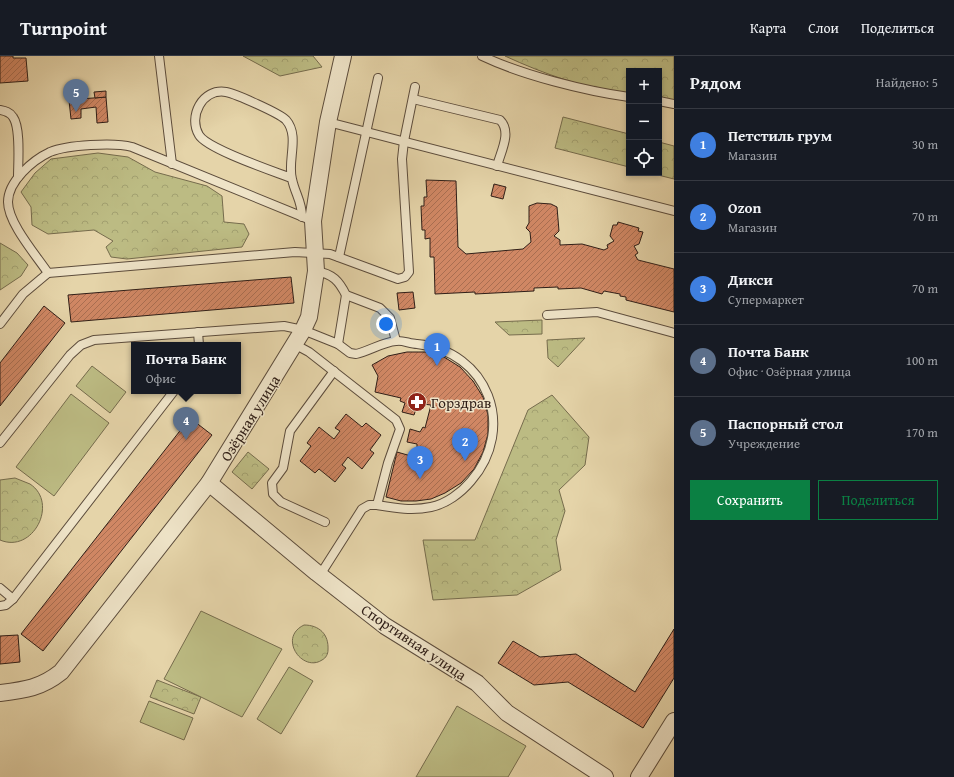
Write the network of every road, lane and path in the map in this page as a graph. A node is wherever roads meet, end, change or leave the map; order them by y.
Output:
1 (159, 56) edge
2 (344, 56) edge
3 (482, 56) edge
4 (378, 78) dead end
5 (416, 86) dead end
6 (626, 97) edge
7 (413, 99) junction
8 (662, 102) edge
9 (674, 104) edge
10 (0, 110) edge
11 (328, 122) junction
12 (366, 132) junction
13 (404, 141) junction
14 (172, 164) junction
15 (497, 166) junction
16 (18, 177) junction
17 (292, 178) junction
18 (674, 211) edge
19 (307, 219) junction
20 (315, 252) junction
21 (339, 257) junction
22 (316, 272) junction
23 (48, 273) junction
24 (346, 295) junction
25 (547, 315) dead end
26 (0, 324) edge
27 (303, 330) junction
28 (198, 332) junction
29 (674, 333) edge
30 (396, 341) junction
31 (199, 342) edge
32 (338, 344) junction
33 (296, 345) junction
34 (334, 371) junction
35 (172, 394) edge
36 (0, 443) edge
37 (209, 483) junction
38 (377, 505) junction
39 (325, 522) dead end
40 (320, 575) junction
41 (0, 588) edge
42 (13, 599) junction
43 (0, 606) edge
44 (0, 693) edge
45 (674, 720) edge
46 (605, 777) edge
47 (639, 777) edge

1 - 14 lane
2 - 11 street, Озёрная улица
3 - 6 lane
4 - 12 lane
5 - 7 lane
7 - 13 lane
7 - 15 lane
8 - 9 lane
10 - 16 lane
11 - 12 lane
11 - 19 street, Озёрная улица
12 - 13 lane
12 - 21 lane
13 - 15 lane
13 - 21 lane
14 - 16 lane
14 - 19 lane
15 - 18 lane
16 - 23 lane
17 - 17 lane
17 - 19 lane
19 - 20 street, Озёрная улица
20 - 21 lane
20 - 22 street, Озёрная улица
20 - 23 lane
22 - 24 lane
22 - 27 street, Озёрная улица
23 - 26 lane
24 - 30 lane
24 - 32 lane
25 - 29 lane
27 - 28 lane
27 - 32 lane
27 - 33 street, Озёрная улица
28 - 31 lane
28 - 36 lane
30 - 32 lane
30 - 38 lane
33 - 34 lane
33 - 37 street, Озёрная улица
34 - 38 lane
34 - 39 lane
35 - 42 lane
37 - 40 street, Спортивная улица
37 - 44 street, Озёрная улица
38 - 40 lane
40 - 46 street, Спортивная улица
41 - 42 lane
42 - 43 lane
45 - 47 street

